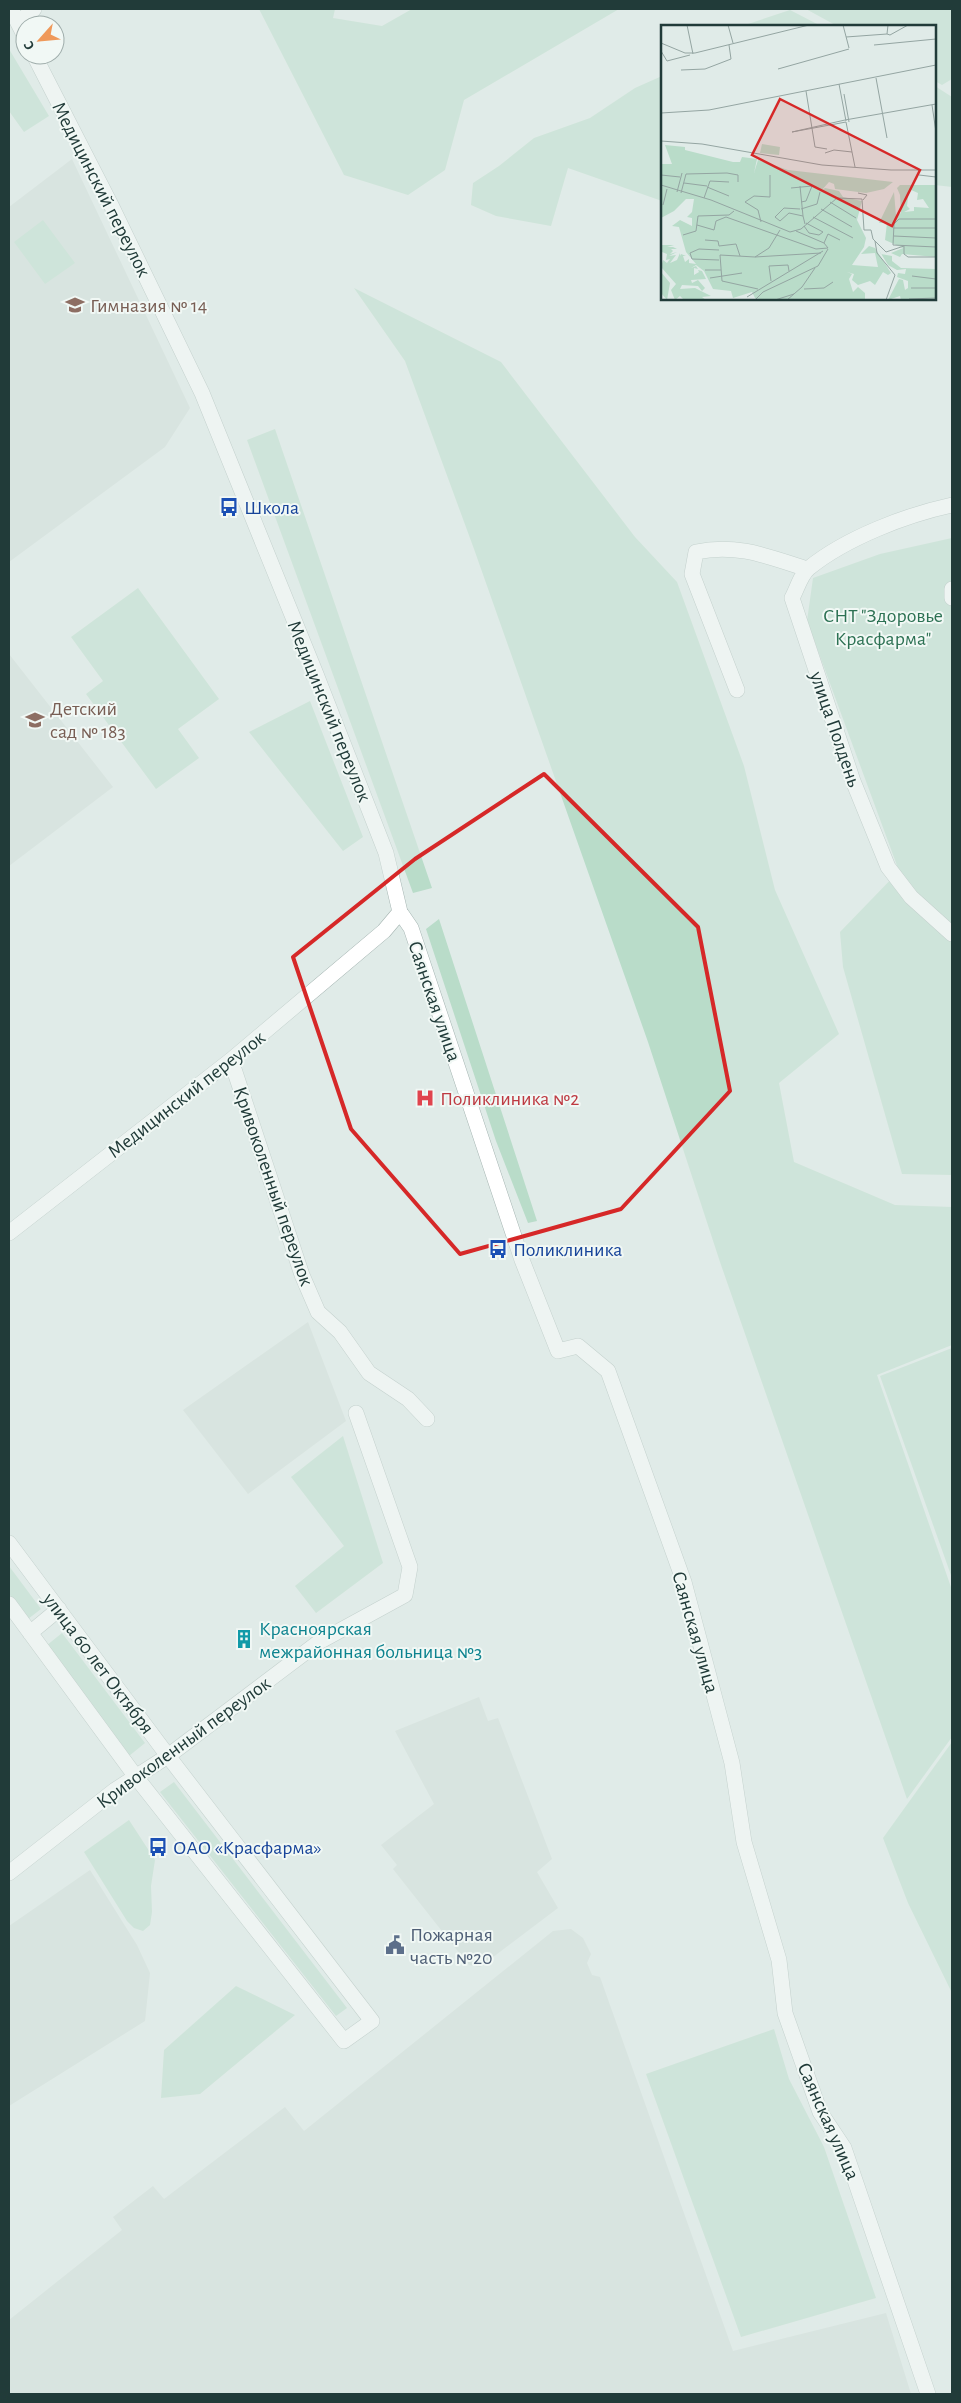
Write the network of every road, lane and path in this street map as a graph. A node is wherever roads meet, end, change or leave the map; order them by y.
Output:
1 (34, 9) edge
2 (14, 16) edge
3 (39, 65) edge
4 (952, 504) edge
5 (807, 569) junction
6 (952, 589) edge
7 (952, 598) edge
8 (737, 690) dead end
9 (400, 912) junction
10 (952, 934) edge
11 (231, 1060) junction
12 (9, 1233) edge
13 (356, 1413) dead end
14 (428, 1419) dead end
15 (9, 1543) edge
16 (9, 1604) edge
17 (59, 1609) junction
18 (30, 1633) junction
19 (168, 1756) junction
20 (136, 1777) junction
21 (9, 1873) edge
22 (928, 2394) edge

1 - 2 street
3 - 9 street, Медицинский переулок
4 - 5 street
5 - 8 street
5 - 10 street, улица Полдень
6 - 7 street
9 - 11 street, Медицинский переулок
9 - 22 street, Саянская улица
11 - 12 street, Медицинский переулок
11 - 14 street, Кривоколенный переулок
13 - 19 street, Кривоколенный переулок
15 - 17 street, улица 60 лет Октября
16 - 18 street, улица 60 лет Октября
17 - 18 street
17 - 19 street, улица 60 лет Октября
18 - 20 street, улица 60 лет Октября
19 - 20 street, Кривоколенный переулок
19 - 20 street, улица 60 лет Октября
20 - 21 street, Кривоколенный переулок

